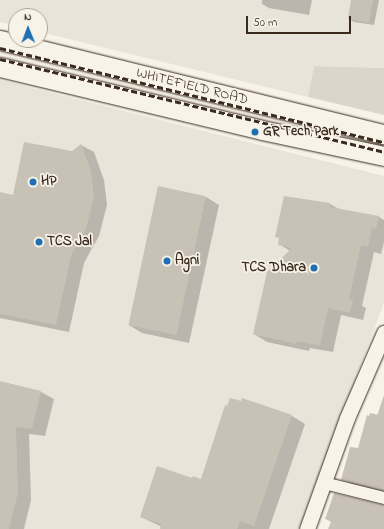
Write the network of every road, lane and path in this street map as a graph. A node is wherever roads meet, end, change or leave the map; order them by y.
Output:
1 (0, 40) edge
2 (0, 67) edge
3 (384, 134) edge
4 (384, 156) edge
5 (384, 333) edge
6 (324, 483) junction
7 (384, 498) edge
8 (307, 529) edge

1 - 3 main road, WHITEFIELD ROAD
2 - 4 main road, WHITEFIELD ROAD
5 - 6 street
6 - 7 street
6 - 8 street

